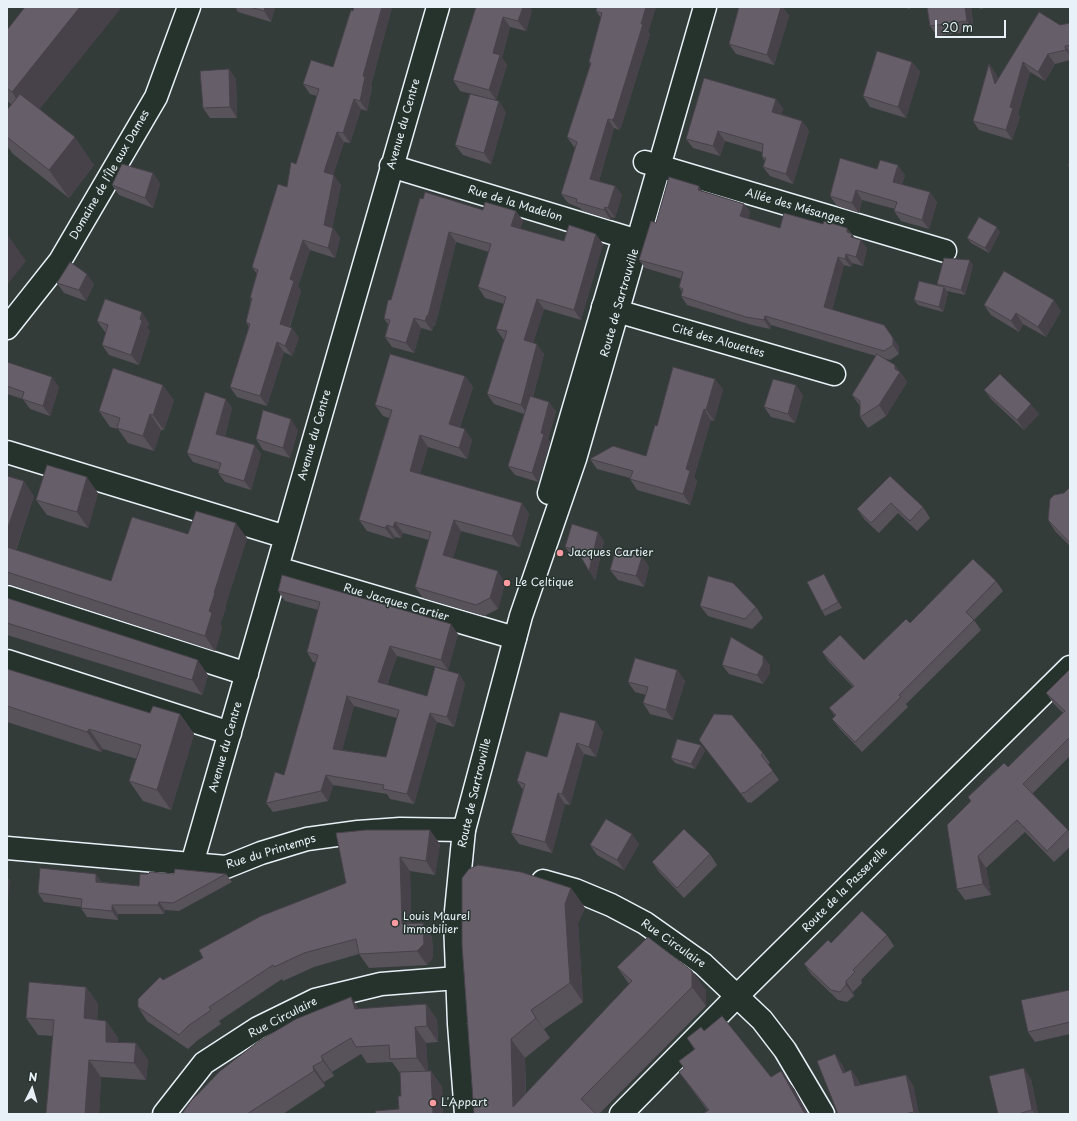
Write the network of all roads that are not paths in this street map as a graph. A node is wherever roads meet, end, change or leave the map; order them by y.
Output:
1 (188, 7) edge
2 (438, 7) edge
3 (690, 7) edge
4 (705, 7) edge
5 (652, 165) junction
6 (391, 166) junction
7 (631, 239) junction
8 (945, 251) dead end
9 (611, 310) junction
10 (7, 328) edge
11 (834, 374) dead end
12 (7, 452) edge
13 (286, 537) junction
14 (277, 568) junction
15 (7, 598) edge
16 (515, 638) junction
17 (7, 661) edge
18 (1070, 667) edge
19 (247, 674) junction
20 (230, 733) junction
21 (464, 830) junction
22 (7, 848) edge
23 (192, 864) junction
24 (459, 869) junction
25 (482, 870) edge
26 (523, 877) edge
27 (457, 978) junction
28 (738, 995) junction
29 (164, 1114) edge
30 (466, 1114) edge
31 (621, 1114) edge
32 (823, 1114) edge

1 - 10 street, Domaine de l'Île aux Dames
2 - 6 street, Avenue du Centre
3 - 5 street, Route de Sartrouville
4 - 5 street, Route de Sartrouville
5 - 7 street, Route de Sartrouville
5 - 8 street, Allée des Mésanges
6 - 7 street, Rue de la Madelon
6 - 13 street, Avenue du Centre
7 - 9 street, Route de Sartrouville
9 - 11 street, Cité des Alouettes
9 - 16 street, Route de Sartrouville
12 - 13 street
13 - 14 street, Avenue du Centre
14 - 16 street, Rue Jacques Cartier
14 - 19 street, Avenue du Centre
15 - 19 street
16 - 21 street, Route de Sartrouville
17 - 20 street
18 - 28 street, Route de la Passerelle
19 - 20 street, Avenue du Centre
20 - 23 street, Avenue du Centre
21 - 23 street, Rue du Printemps
21 - 24 street, Route de Sartrouville
22 - 23 street, Rue du Printemps
24 - 25 street
24 - 27 street, Route de Sartrouville
26 - 28 street, Rue Circulaire
27 - 29 street, Rue Circulaire
27 - 30 street, Route de Sartrouville
28 - 31 street, Route de la Passerelle
28 - 32 street, Rue Circulaire

